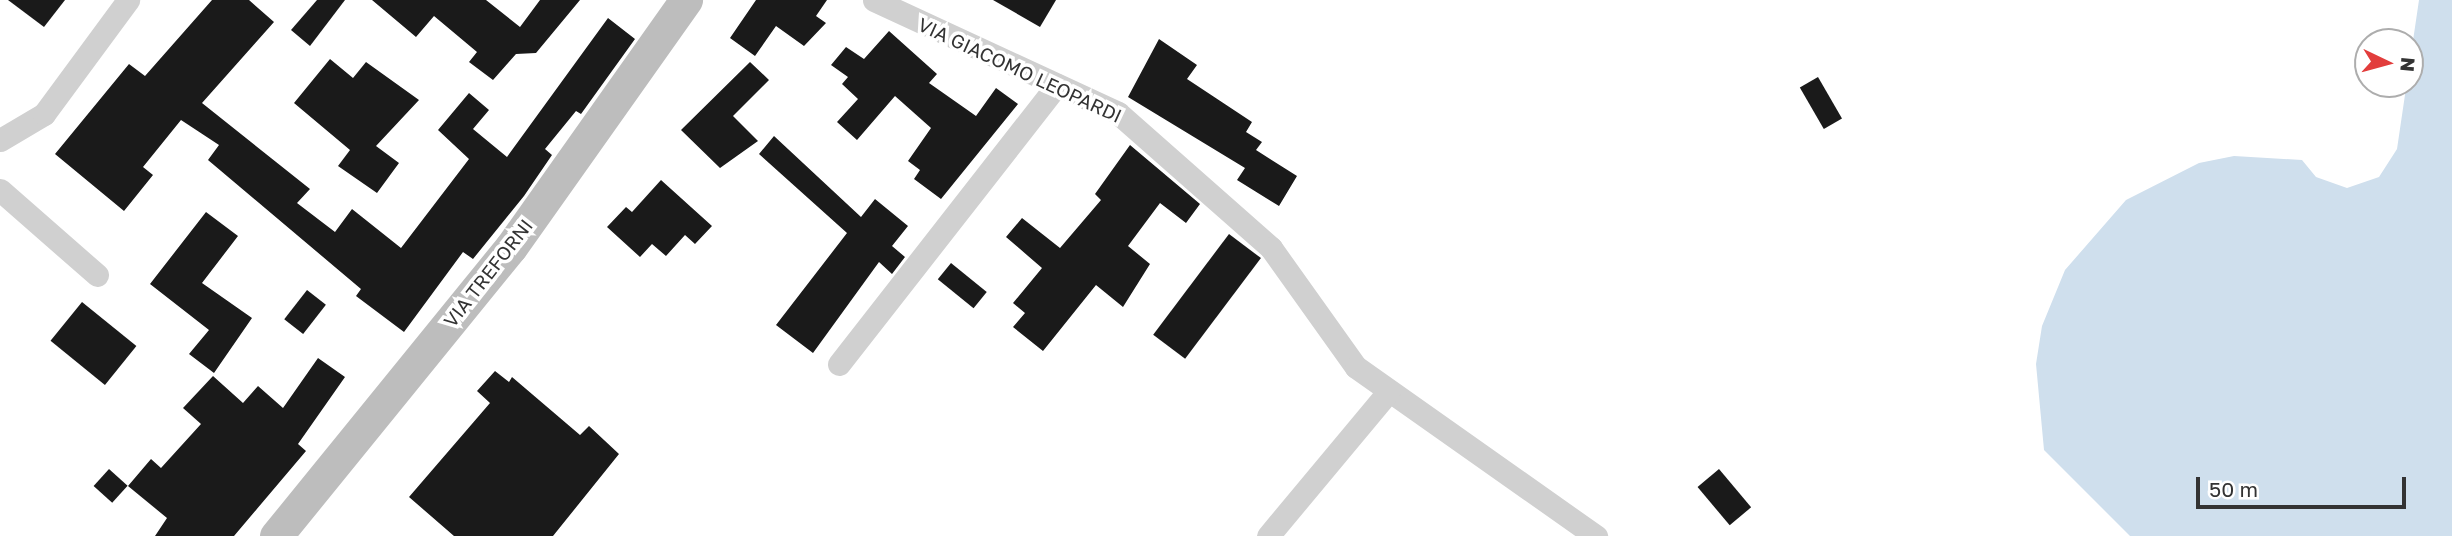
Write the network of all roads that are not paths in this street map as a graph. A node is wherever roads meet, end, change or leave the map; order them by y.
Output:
1 (128, 0) edge
2 (686, 0) edge
3 (874, 0) edge
4 (1057, 85) junction
5 (0, 141) edge
6 (0, 190) edge
7 (97, 275) dead end
8 (839, 364) dead end
9 (1390, 391) junction
10 (275, 536) edge
11 (1268, 536) edge
12 (1596, 536) edge

1 - 5 street
2 - 10 street, VIA TREFORNI
3 - 4 street, VIA GIACOMO LEOPARDI
4 - 8 street
4 - 9 street, VIA GIACOMO LEOPARDI
6 - 7 street
9 - 11 street
9 - 12 street, VIA GIACOMO LEOPARDI

